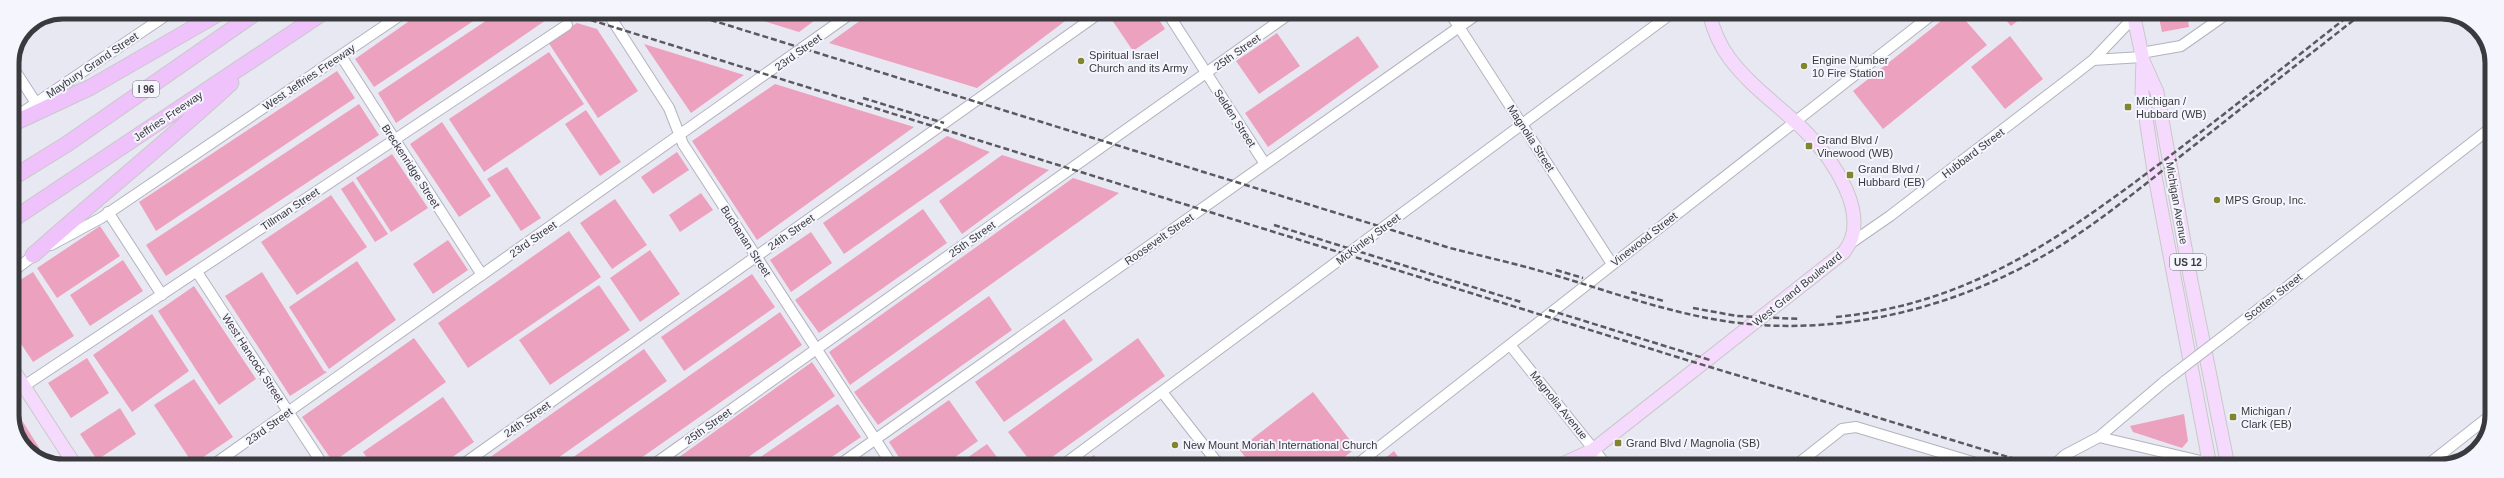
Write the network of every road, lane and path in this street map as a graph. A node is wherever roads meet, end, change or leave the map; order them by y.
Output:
1 (161, 19) edge
2 (209, 19) edge
3 (247, 19) edge
4 (313, 19) edge
5 (395, 19) edge
6 (612, 19) edge
7 (843, 19) edge
8 (1091, 19) edge
9 (1171, 19) edge
10 (1282, 19) edge
11 (1454, 19) edge
12 (1470, 19) edge
13 (1664, 19) edge
14 (1711, 19) edge
15 (1926, 19) edge
16 (2129, 19) edge
17 (2134, 19) edge
18 (2219, 19) edge
19 (567, 25) dead end
20 (1459, 26) junction
21 (262, 53) junction
22 (341, 56) junction
23 (2142, 57) junction
24 (2093, 60) junction
25 (1206, 73) junction
26 (19, 77) edge
27 (36, 103) junction
28 (19, 114) edge
29 (19, 121) edge
30 (1794, 121) junction
31 (1522, 124) junction
32 (2485, 132) edge
33 (678, 135) junction
34 (394, 139) junction
35 (1265, 164) junction
36 (19, 174) edge
37 (108, 212) junction
38 (19, 215) edge
39 (1851, 243) junction
40 (33, 256) junction
41 (756, 257) junction
42 (1612, 264) junction
43 (19, 267) edge
44 (197, 272) junction
45 (482, 275) junction
46 (162, 295) junction
47 (1510, 345) junction
48 (817, 350) junction
49 (19, 378) edge
50 (24, 386) junction
51 (19, 389) edge
52 (1162, 392) junction
53 (288, 412) junction
54 (2484, 420) edge
55 (2099, 436) junction
56 (875, 440) junction
57 (1594, 449) junction
58 (71, 459) edge
59 (222, 459) edge
60 (319, 459) edge
61 (470, 459) edge
62 (662, 459) edge
63 (848, 459) edge
64 (888, 459) edge
65 (1071, 459) edge
66 (1215, 459) edge
67 (1363, 459) edge
68 (1573, 459) edge
69 (1586, 459) edge
70 (1602, 459) edge
71 (1804, 459) edge
72 (1963, 459) edge
73 (2061, 459) edge
74 (2190, 459) edge
75 (2213, 459) edge
76 (2227, 459) edge
77 (2435, 459) edge

1 - 27 street, Maybury Grand Street
2 - 29 highway
3 - 36 highway, I 96
4 - 21 highway, Jeffries Freeway
5 - 22 street, West Jeffries Freeway
6 - 33 street, Buchanan Street
7 - 33 street, 23rd Street
8 - 41 street, 24th Street
9 - 25 street, Selden Street
10 - 25 street, 25th Street
11 - 20 street, Magnolia Street
12 - 20 street, Roosevelt Street
13 - 31 street, McKinley Street
14 - 30 main road, West Grand Boulevard
15 - 30 street, Vinewood Street
16 - 24 street, Hubbard Street
17 - 23 main road, Michigan Avenue / US 12
18 - 23 street
19 - 34 street, Tillman Street
20 - 31 street, Magnolia Street
20 - 35 street, Roosevelt Street
21 - 38 highway, Jeffries Freeway
21 - 40 highway
22 - 34 street, Breckenridge Street
22 - 37 street, West Jeffries Freeway
23 - 24 street
23 - 75 main road, Michigan Avenue / US 12
23 - 76 main road, Michigan Avenue / US 12
24 - 39 street, Hubbard Street
25 - 35 street, Selden Street
25 - 48 street, 25th Street
26 - 27 street
27 - 28 street, Maybury Grand Street
30 - 39 main road, West Grand Boulevard
30 - 42 street, Vinewood Street
31 - 42 street, Magnolia Street
31 - 52 street, McKinley Street
32 - 55 street, Scotten Street, bridge
33 - 41 street, Buchanan Street
33 - 45 street, 23rd Street
34 - 44 street, Tillman Street
34 - 45 street, Breckenridge Street
35 - 56 street, Roosevelt Street
37 - 40 street, West Jeffries Freeway
37 - 46 street
39 - 57 main road, West Grand Boulevard
40 - 43 street, West Jeffries Freeway
41 - 48 street, Buchanan Street
41 - 61 street, 24th Street
42 - 47 street, Vinewood Street
44 - 46 street, Tillman Street
44 - 53 street, West Hancock Street
45 - 53 street, 23rd Street
46 - 50 street, Tillman Street
47 - 57 street, Magnolia Avenue
47 - 67 street, Vinewood Street
48 - 56 street, Buchanan Street
48 - 62 street, 25th Street
49 - 50 main road
50 - 51 street, Tillman Street
50 - 58 main road
52 - 65 street, McKinley Street
52 - 66 street
53 - 59 street, 23rd Street
53 - 60 street, West Hancock Street
54 - 77 street
55 - 73 street, Scotten Street
55 - 74 street
56 - 63 street, Roosevelt Street
56 - 64 street, Buchanan Street
57 - 68 main road, West Grand Boulevard
57 - 69 main road, West Grand Boulevard
57 - 70 street, Magnolia Avenue
71 - 72 street

